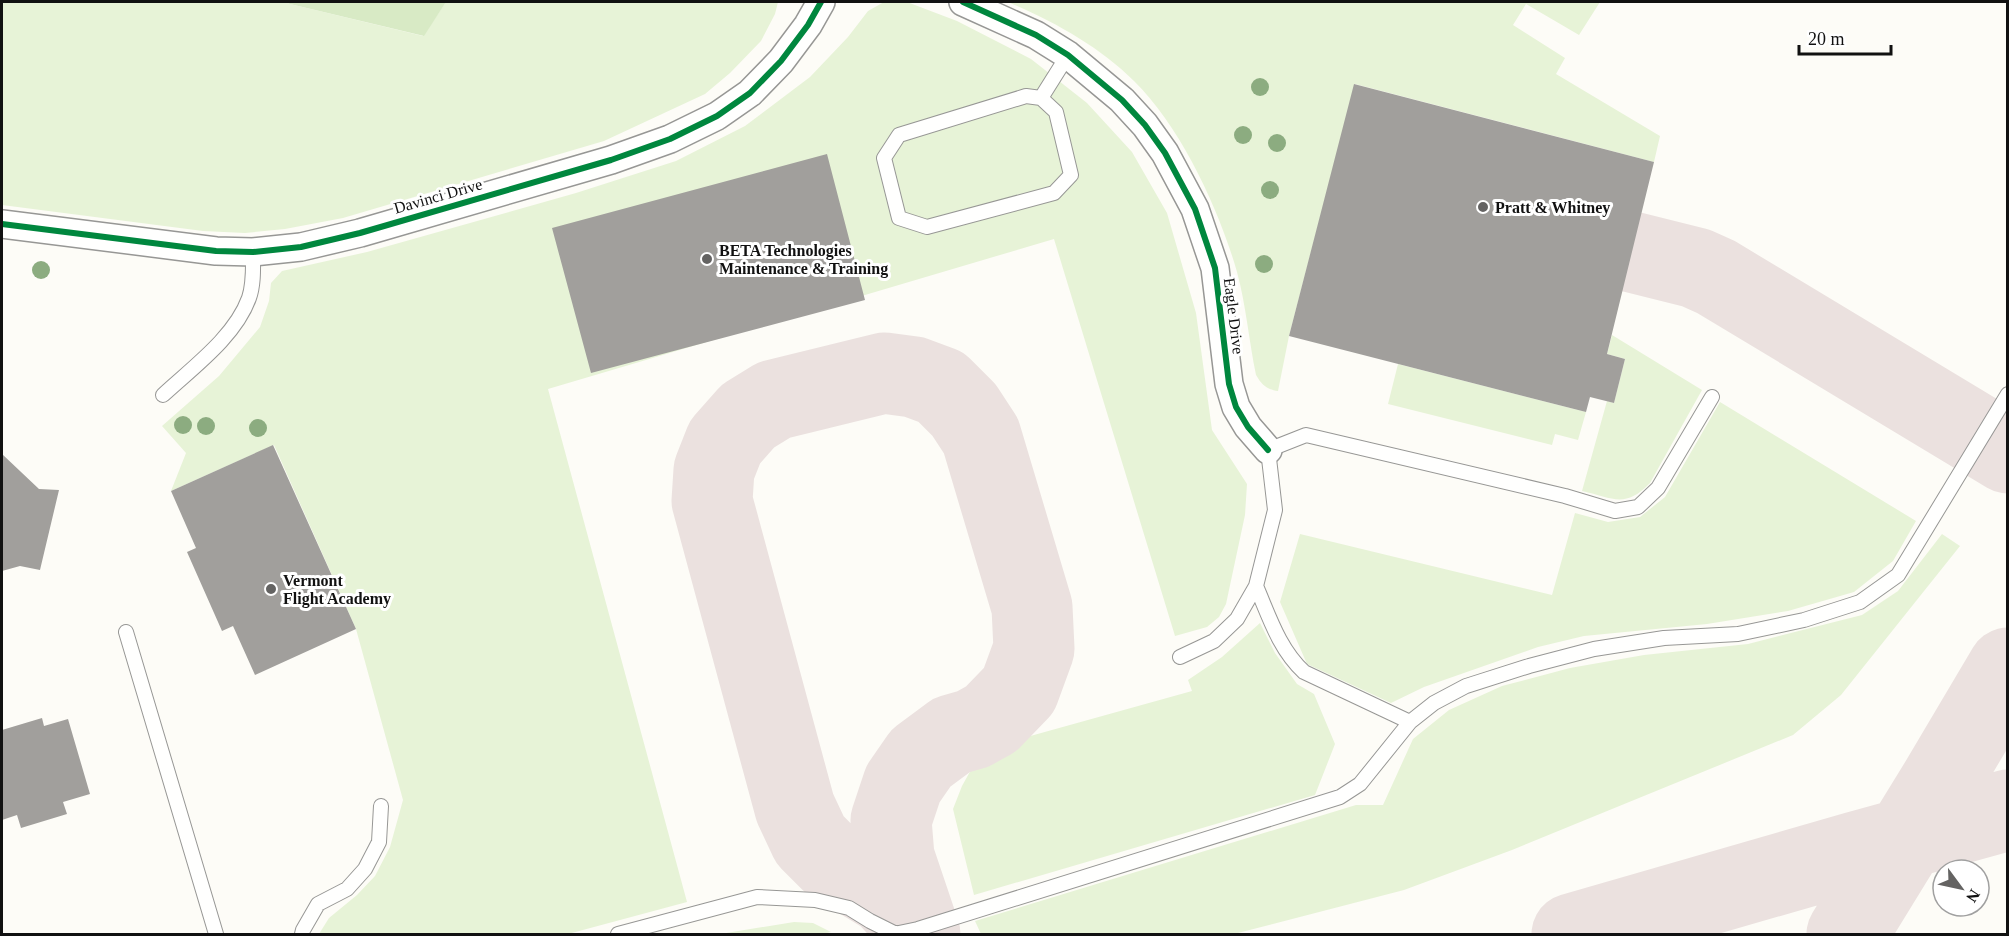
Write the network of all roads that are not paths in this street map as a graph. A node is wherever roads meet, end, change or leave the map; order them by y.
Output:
1 (821, 2) edge
2 (963, 2) edge
3 (1068, 55) junction
4 (1041, 98) junction
5 (2, 224) edge
6 (253, 252) junction
7 (2007, 394) edge
8 (163, 395) dead end
9 (1712, 397) dead end
10 (1268, 450) junction
11 (1256, 586) junction
12 (126, 632) dead end
13 (1180, 657) dead end
14 (1410, 722) junction
15 (381, 806) dead end
16 (216, 934) edge
17 (302, 934) edge
18 (618, 934) edge
19 (895, 934) edge

1 - 6 street, Davinci Drive
2 - 3 street, Eagle Drive
3 - 4 lane
3 - 10 street, Eagle Drive
4 - 4 lane
5 - 6 street, Davinci Drive
6 - 8 lane
7 - 14 lane
9 - 10 lane
10 - 11 lane
11 - 13 lane
11 - 14 lane
12 - 16 lane
14 - 19 lane
15 - 17 lane
18 - 19 lane

